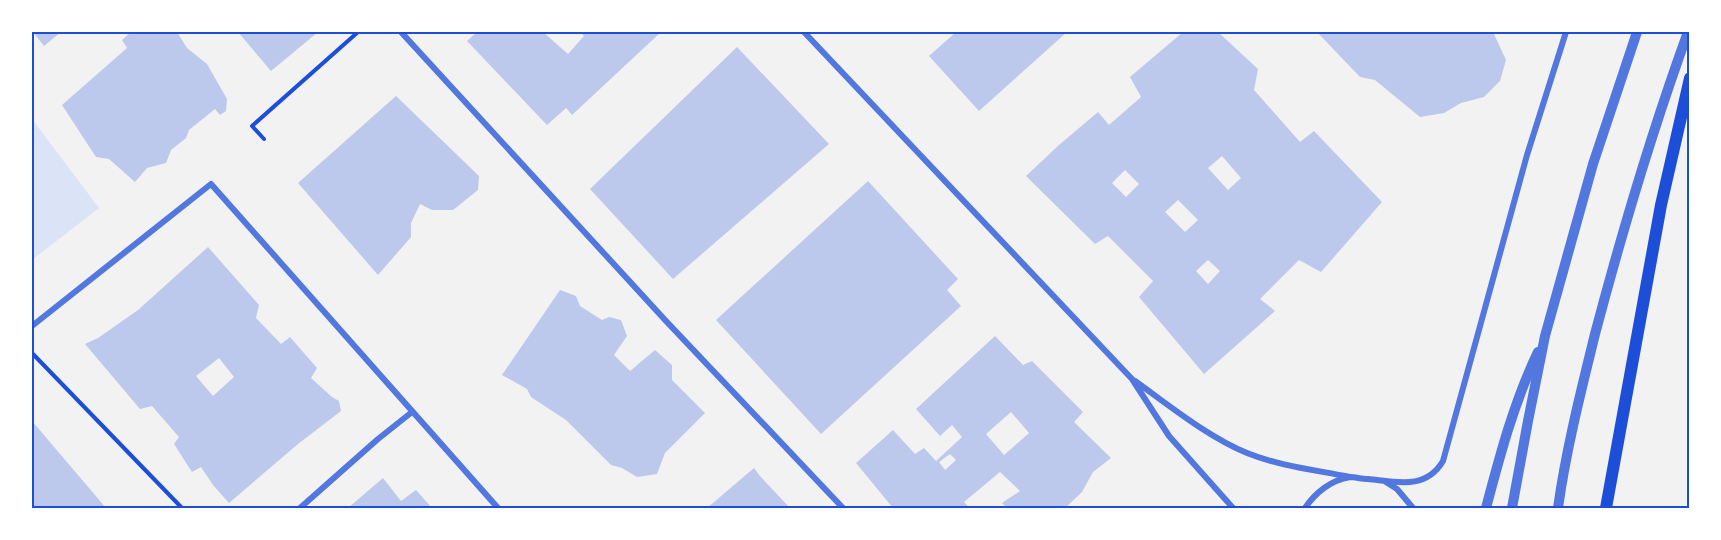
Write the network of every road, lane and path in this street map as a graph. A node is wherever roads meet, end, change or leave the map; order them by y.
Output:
1 (358, 32) edge
2 (401, 32) edge
3 (804, 32) edge
4 (1566, 32) edge
5 (1637, 32) edge
6 (1688, 32) edge
7 (1689, 78) edge
8 (264, 139) dead end
9 (32, 326) edge
10 (1545, 336) junction
11 (32, 353) edge
12 (1132, 379) junction
13 (412, 412) junction
14 (1350, 477) junction
15 (1384, 481) junction
16 (182, 508) edge
17 (300, 508) edge
18 (498, 508) edge
19 (843, 508) edge
20 (1233, 508) edge
21 (1305, 508) edge
22 (1413, 508) edge
23 (1486, 508) edge
24 (1512, 508) edge
25 (1558, 508) edge
26 (1606, 508) edge

1 - 8 path
2 - 19 street
3 - 12 street
4 - 15 street
5 - 10 street
6 - 25 street
7 - 26 main road
9 - 13 street
10 - 23 street
10 - 24 street
11 - 16 path
12 - 14 street
12 - 20 street
13 - 17 street
13 - 18 street
14 - 15 street
14 - 21 street
15 - 22 street

